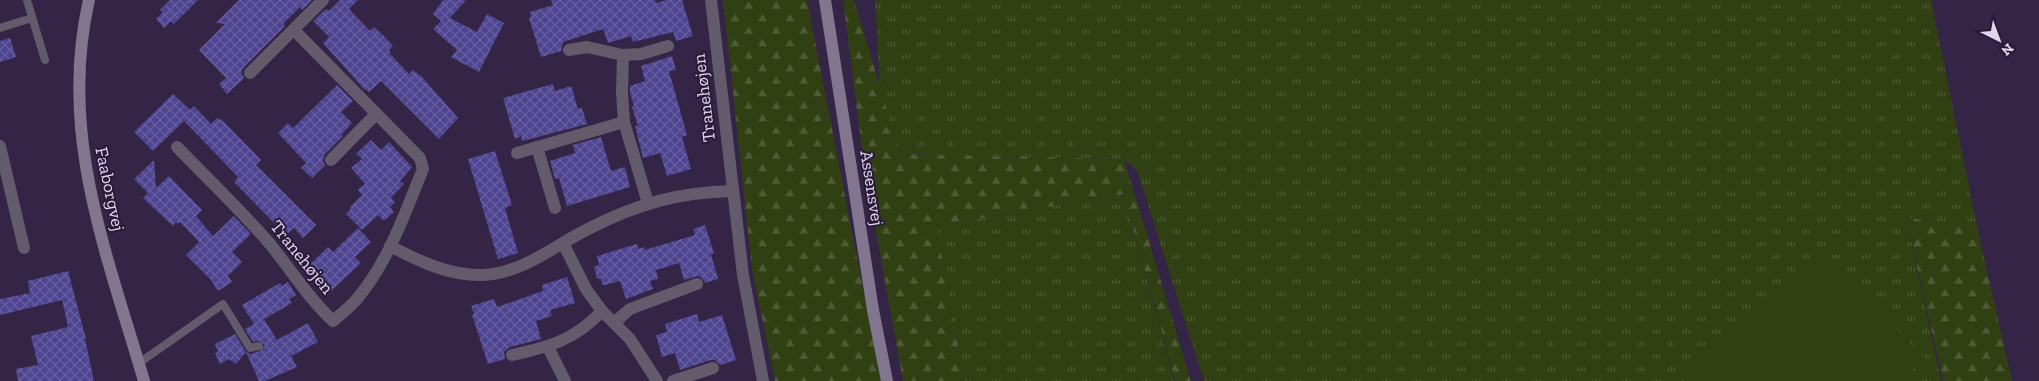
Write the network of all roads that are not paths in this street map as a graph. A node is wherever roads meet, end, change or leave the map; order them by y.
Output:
1 (27, 0) edge
2 (89, 0) edge
3 (323, 0) edge
4 (711, 0) edge
5 (825, 0) edge
6 (32, 18) junction
7 (0, 28) edge
8 (294, 30) junction
9 (668, 46) dead end
10 (569, 50) dead end
11 (623, 56) junction
12 (45, 60) dead end
13 (250, 73) dead end
14 (376, 114) junction
15 (624, 122) junction
16 (0, 146) edge
17 (177, 147) dead end
18 (537, 148) junction
19 (517, 153) dead end
20 (331, 160) dead end
21 (732, 191) junction
22 (648, 203) junction
23 (555, 208) dead end
24 (563, 243) junction
25 (390, 246) junction
26 (24, 248) dead end
27 (698, 284) dead end
28 (602, 311) junction
29 (614, 322) junction
30 (260, 346) dead end
31 (548, 347) junction
32 (512, 355) dead end
33 (139, 363) junction
34 (713, 368) dead end
35 (144, 381) edge
36 (564, 381) edge
37 (657, 381) edge
38 (673, 381) edge
39 (763, 381) edge
40 (887, 381) edge

1 - 6 lane
2 - 33 street, Faaborgvej
3 - 8 street
4 - 21 street, Tranehøjen
5 - 40 street, Assensvej
6 - 7 lane
6 - 12 lane
8 - 13 street
8 - 14 street, Tranehøjen
9 - 11 street, Tranehøjen
10 - 11 street, Tranehøjen
11 - 15 street
14 - 20 street
14 - 25 street, Tranehøjen
15 - 18 street
15 - 22 street
16 - 26 street
17 - 25 street, Tranehøjen
18 - 19 street
18 - 23 street
21 - 22 street
21 - 39 street, Tranehøjen
22 - 24 street
24 - 25 street
24 - 28 street
27 - 29 street
28 - 29 street
28 - 31 street
29 - 37 street
30 - 33 lane
31 - 32 street
31 - 36 street
33 - 35 street, Faaborgvej
34 - 38 street

